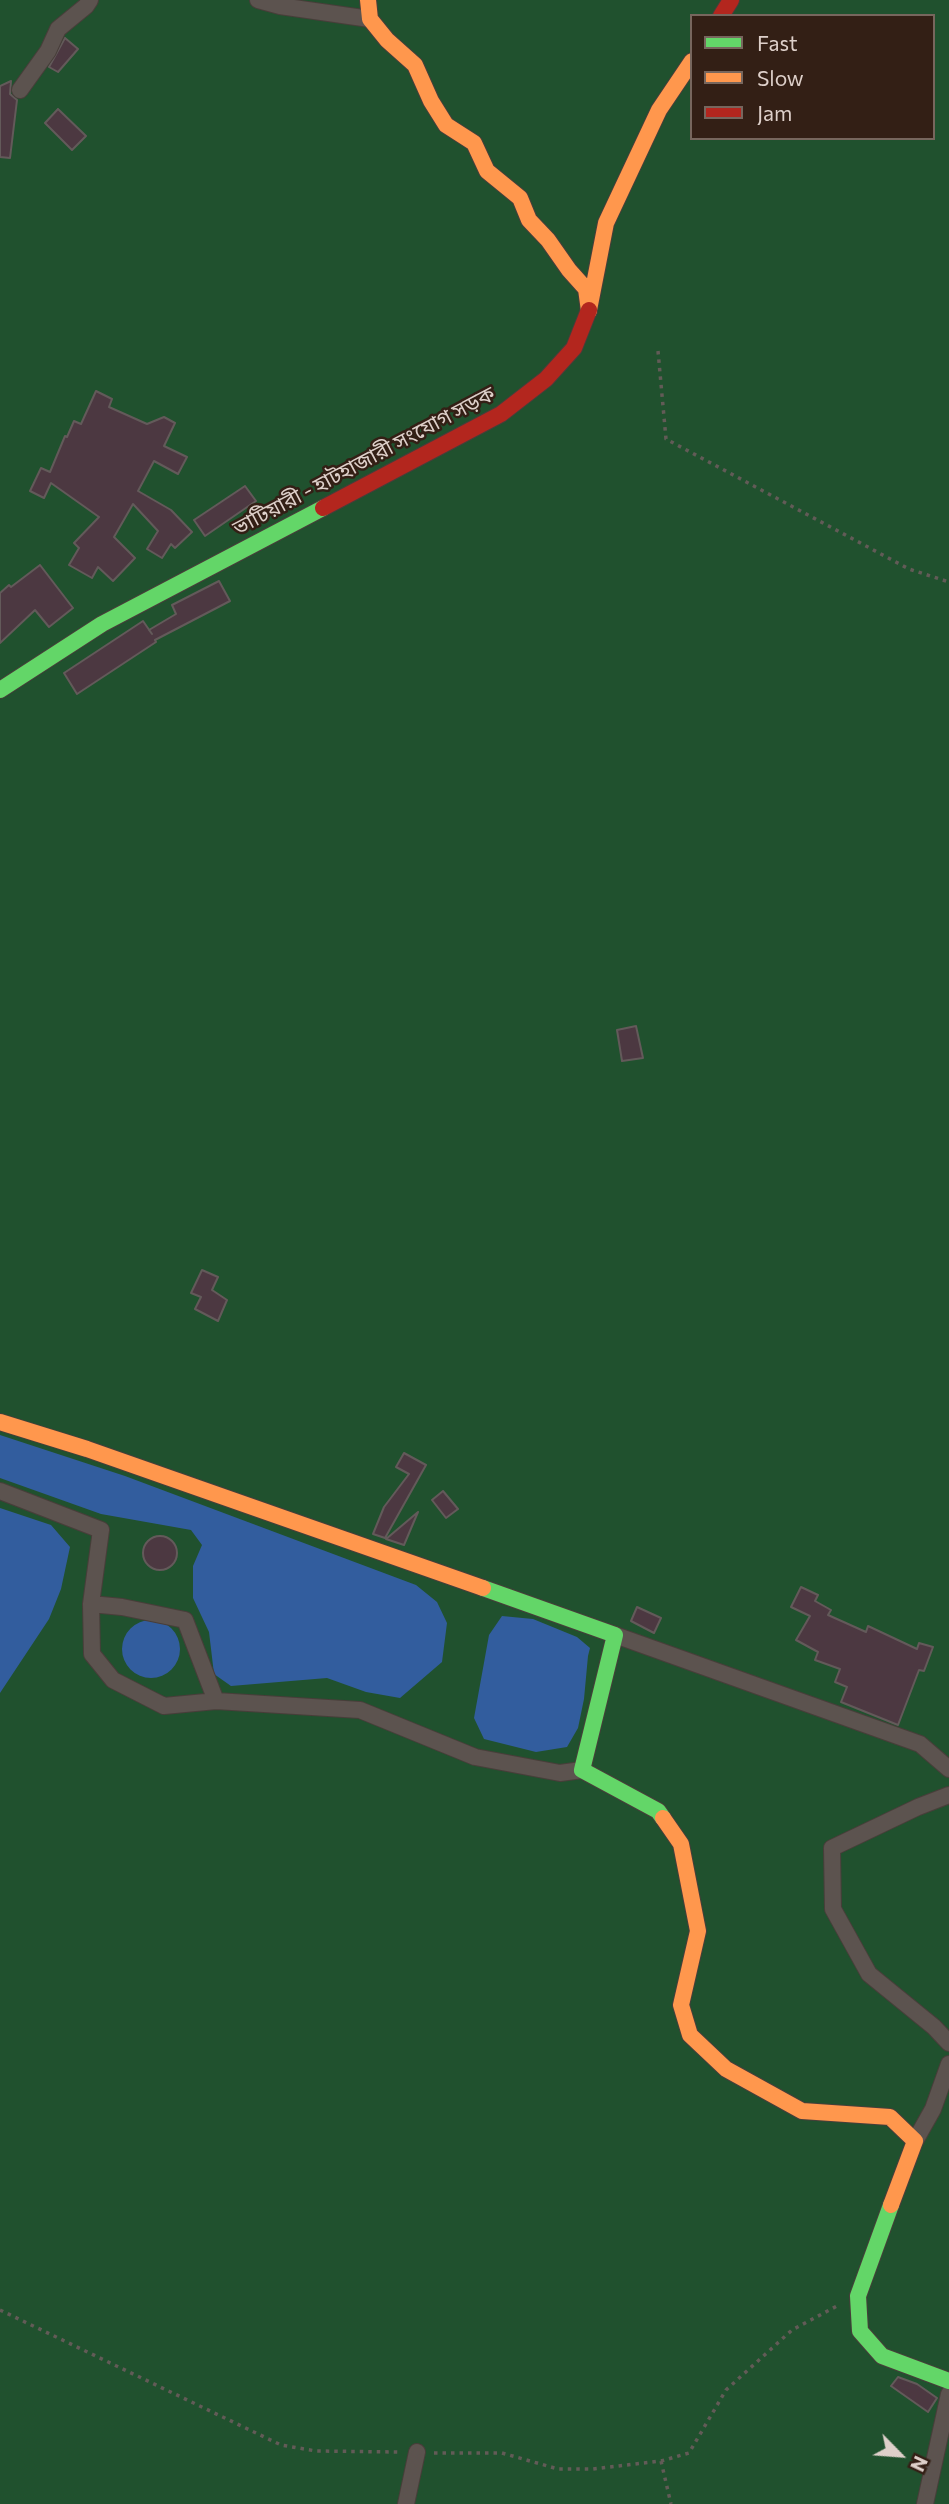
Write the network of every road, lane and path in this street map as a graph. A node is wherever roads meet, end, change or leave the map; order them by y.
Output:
1 (90, 0) edge
2 (258, 0) edge
3 (368, 0) edge
4 (370, 19) junction
5 (690, 64) edge
6 (20, 90) dead end
7 (589, 312) junction
8 (658, 351) dead end
9 (949, 582) edge
10 (0, 690) edge
11 (0, 1422) edge
12 (0, 1491) edge
13 (92, 1604) junction
14 (615, 1635) junction
15 (216, 1701) junction
16 (949, 1769) edge
17 (582, 1770) junction
18 (949, 1795) edge
19 (949, 2043) edge
20 (949, 2064) edge
21 (915, 2141) junction
22 (858, 2296) junction
23 (0, 2310) edge
24 (949, 2381) edge
25 (949, 2394) edge
26 (417, 2452) junction
27 (661, 2461) junction
28 (406, 2504) edge
29 (671, 2504) edge
30 (925, 2504) edge

1 - 6 street
2 - 4 street
3 - 4 street
4 - 7 street
5 - 7 street, ভাটিয়ারী - হাটহাজারী সংযোগ সড়ক
7 - 10 street, ভাটিয়ারী - হাটহাজারী সংযোগ সড়ক
8 - 9 path
11 - 14 street
12 - 13 street
13 - 15 street
13 - 15 street
14 - 16 street
14 - 17 street
15 - 17 street
17 - 21 street
18 - 19 street
20 - 21 street
21 - 22 street
22 - 24 street
22 - 27 path
23 - 26 path
25 - 30 street
26 - 27 path
26 - 28 street
27 - 29 path

